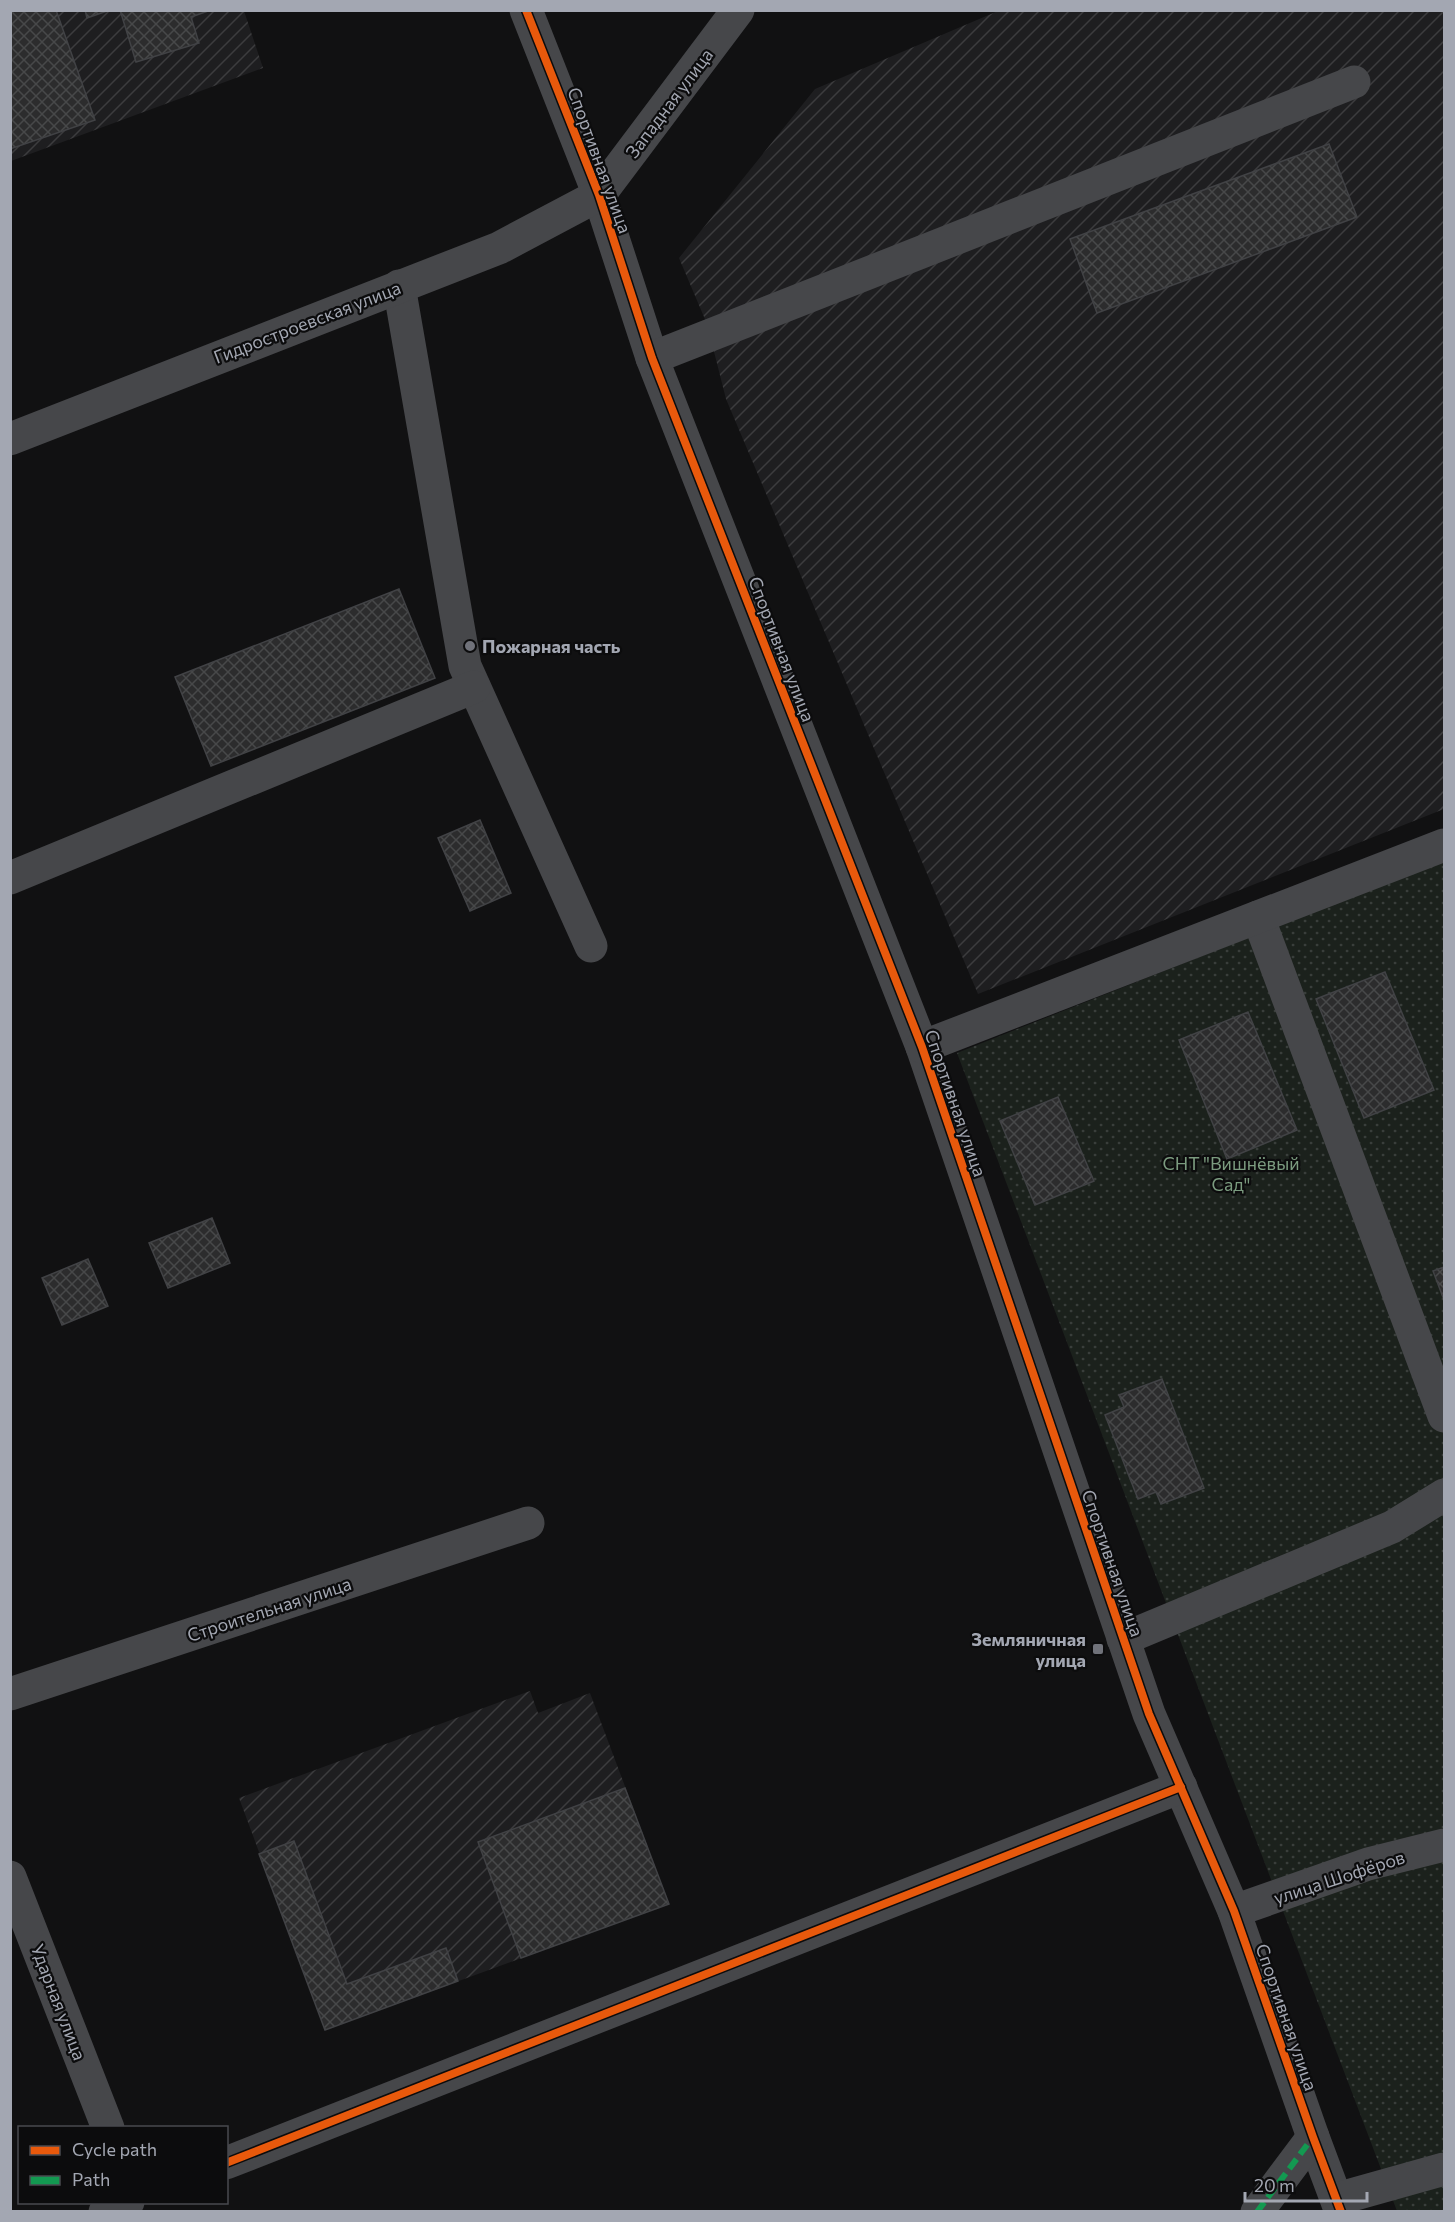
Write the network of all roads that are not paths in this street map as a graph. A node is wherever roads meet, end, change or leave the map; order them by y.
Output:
1 (526, 10) edge
2 (738, 10) edge
3 (1354, 82) dead end
4 (599, 195) junction
5 (399, 286) junction
6 (652, 358) junction
7 (10, 439) edge
8 (474, 687) junction
9 (1444, 845) edge
10 (10, 878) edge
11 (1258, 917) junction
12 (591, 946) dead end
13 (922, 1047) junction
14 (1444, 1416) edge
15 (1444, 1495) edge
16 (528, 1523) dead end
17 (1123, 1639) junction
18 (10, 1694) edge
19 (1181, 1787) junction
20 (1444, 1845) edge
21 (10, 1877) edge
22 (1234, 1911) junction
23 (108, 2126) edge
24 (1313, 2137) junction
25 (228, 2162) edge
26 (1444, 2169) edge
27 (123, 2204) edge
28 (1339, 2205) edge
29 (105, 2211) edge
30 (1257, 2211) edge

1 - 4 street, Спортивная улица
2 - 4 street, Западная улица
3 - 6 street
4 - 5 street, Гидростроевская улица
4 - 6 street, Спортивная улица
5 - 7 street, Гидростроевская улица
5 - 8 street
6 - 13 street, Спортивная улица
8 - 10 street
8 - 12 street
9 - 11 street
11 - 13 street
11 - 14 street
13 - 17 street, Спортивная улица
15 - 17 street
16 - 18 street, Строительная улица
17 - 19 street, Спортивная улица
19 - 22 street, Спортивная улица
19 - 25 street
20 - 22 street, улица Шофёров
21 - 23 street, Ударная улица
22 - 24 street, Спортивная улица
24 - 28 street, Спортивная улица
24 - 30 street
26 - 28 street, Спортивная улица
27 - 29 street

